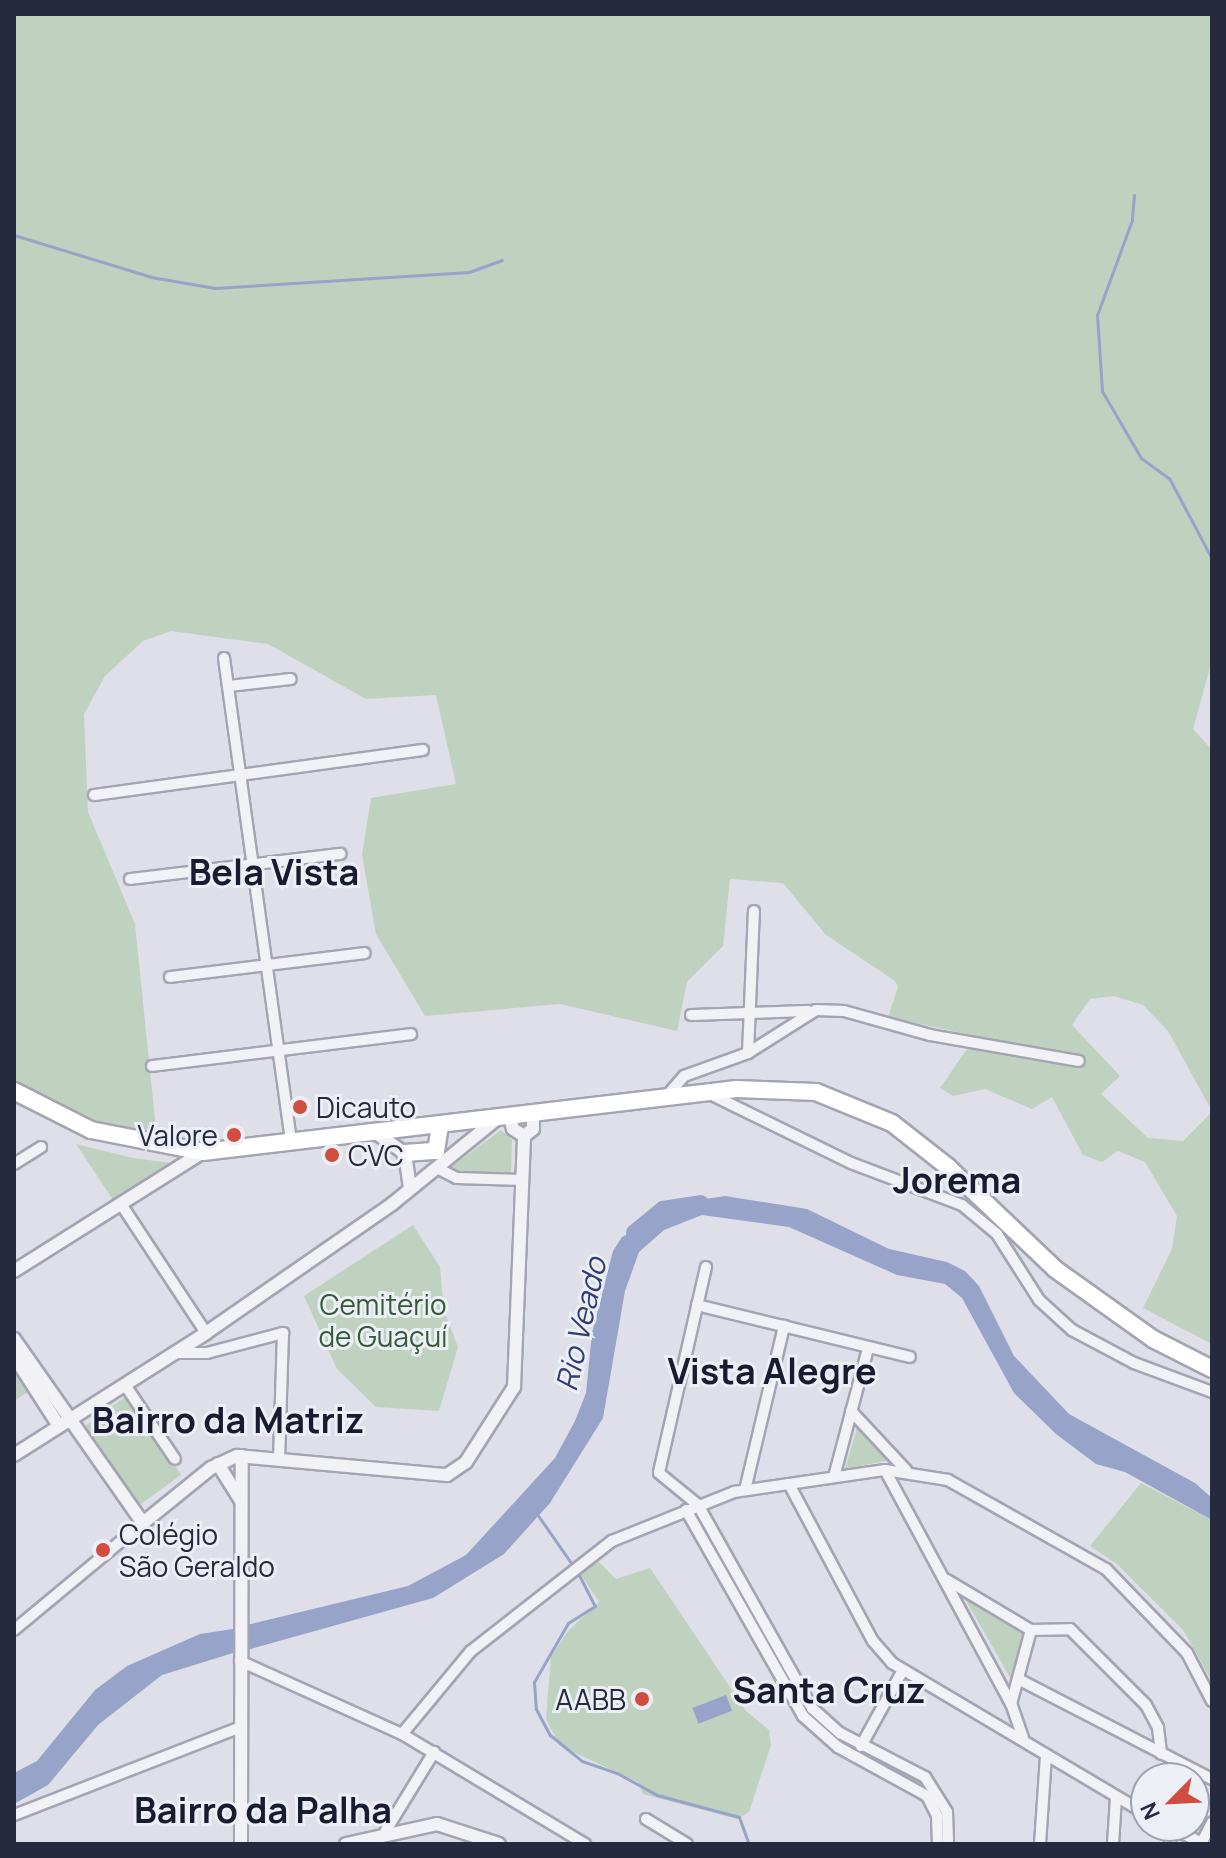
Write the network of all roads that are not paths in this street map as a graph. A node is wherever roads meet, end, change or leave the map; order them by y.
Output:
1 (224, 658) dead end
2 (291, 679) dead end
3 (229, 686) junction
4 (423, 750) dead end
5 (241, 774) junction
6 (94, 795) dead end
7 (341, 854) dead end
8 (254, 861) junction
9 (130, 879) dead end
10 (754, 911) dead end
11 (365, 953) dead end
12 (268, 963) junction
13 (170, 977) dead end
14 (808, 1011) junction
15 (752, 1012) junction
16 (691, 1015) dead end
17 (411, 1034) dead end
18 (280, 1051) junction
19 (748, 1053) junction
20 (1079, 1061) dead end
21 (152, 1066) dead end
22 (14, 1091) edge
23 (708, 1094) junction
24 (665, 1098) junction
25 (533, 1114) junction
26 (504, 1118) junction
27 (440, 1126) junction
28 (376, 1133) junction
29 (524, 1136) junction
30 (291, 1143) junction
31 (41, 1147) dead end
32 (203, 1152) junction
33 (405, 1153) junction
34 (14, 1164) edge
35 (437, 1168) junction
36 (522, 1180) junction
37 (410, 1189) junction
38 (121, 1204) junction
39 (706, 1267) dead end
40 (14, 1271) edge
41 (697, 1305) junction
42 (784, 1326) junction
43 (206, 1333) junction
44 (14, 1339) edge
45 (868, 1348) junction
46 (175, 1353) junction
47 (14, 1356) edge
48 (910, 1357) dead end
49 (1212, 1369) edge
50 (125, 1385) junction
51 (1212, 1392) edge
52 (851, 1411) junction
53 (63, 1423) junction
54 (14, 1455) edge
55 (242, 1456) junction
56 (279, 1458) junction
57 (175, 1459) dead end
58 (218, 1464) junction
59 (885, 1470) junction
60 (906, 1470) junction
61 (834, 1477) junction
62 (789, 1484) junction
63 (745, 1490) junction
64 (241, 1501) junction
65 (698, 1505) junction
66 (686, 1510) junction
67 (143, 1523) junction
68 (947, 1580) junction
69 (14, 1630) edge
70 (1031, 1630) junction
71 (240, 1656) junction
72 (903, 1670) junction
73 (1020, 1680) junction
74 (1212, 1701) edge
75 (1011, 1704) junction
76 (238, 1728) junction
77 (402, 1734) junction
78 (1023, 1738) junction
79 (862, 1743) junction
80 (434, 1752) junction
81 (1161, 1754) junction
82 (856, 1755) junction
83 (1046, 1755) junction
84 (1212, 1779) edge
85 (1116, 1798) junction
86 (1130, 1805) edge
87 (14, 1815) edge
88 (646, 1819) dead end
89 (1212, 1822) edge
90 (385, 1832) junction
91 (1203, 1843) edge
92 (241, 1844) edge
93 (346, 1844) edge
94 (499, 1844) edge
95 (585, 1844) edge
96 (687, 1844) edge
97 (938, 1844) edge
98 (948, 1844) edge
99 (1040, 1844) edge
100 (1113, 1844) edge

1 - 3 street
2 - 3 street
3 - 5 street
4 - 5 street
5 - 6 street
5 - 8 street
7 - 8 street
8 - 9 street
8 - 12 street
10 - 15 street
11 - 12 street
12 - 13 street
12 - 18 street
14 - 15 street
14 - 19 street
14 - 20 street
15 - 16 street
15 - 19 street
17 - 18 street
18 - 21 street
18 - 30 street
19 - 24 street
22 - 32 highway
23 - 24 highway
23 - 49 highway
23 - 51 street
24 - 25 highway
25 - 26 highway
25 - 29 street
26 - 27 highway
26 - 29 street
26 - 35 street
27 - 28 highway
27 - 33 highway
28 - 30 highway
28 - 33 street
29 - 36 street
30 - 32 highway
31 - 34 street
32 - 38 street
33 - 37 street
35 - 36 street
35 - 37 street
36 - 56 street
37 - 43 street
38 - 40 street
38 - 43 street
39 - 41 street
41 - 42 street
41 - 65 street
42 - 45 street
42 - 63 street
43 - 46 street
44 - 53 street
45 - 48 street
45 - 52 street
46 - 50 street
46 - 56 street
47 - 53 street
50 - 53 street
50 - 57 street
52 - 60 street
52 - 61 street
53 - 54 street
53 - 67 street
55 - 56 street
55 - 58 street
55 - 64 street
58 - 64 street
58 - 67 street
59 - 60 street
59 - 61 street
59 - 68 street
60 - 74 street
61 - 62 street
62 - 63 street
62 - 72 street
63 - 65 street
64 - 71 street
65 - 66 street
65 - 79 street
66 - 77 street
66 - 82 street
67 - 69 street
68 - 70 street
68 - 75 street
70 - 73 street
70 - 81 street
71 - 76 street
71 - 77 street
72 - 78 street
72 - 79 street
73 - 75 street
73 - 81 street
75 - 78 street
76 - 87 street
76 - 92 street
77 - 80 street
78 - 83 street
79 - 82 street
79 - 98 street
80 - 90 street
80 - 95 street
81 - 84 street
82 - 97 street
83 - 85 street
83 - 99 street
85 - 86 street
85 - 100 street
88 - 96 street
89 - 91 street
90 - 93 street
90 - 94 street

